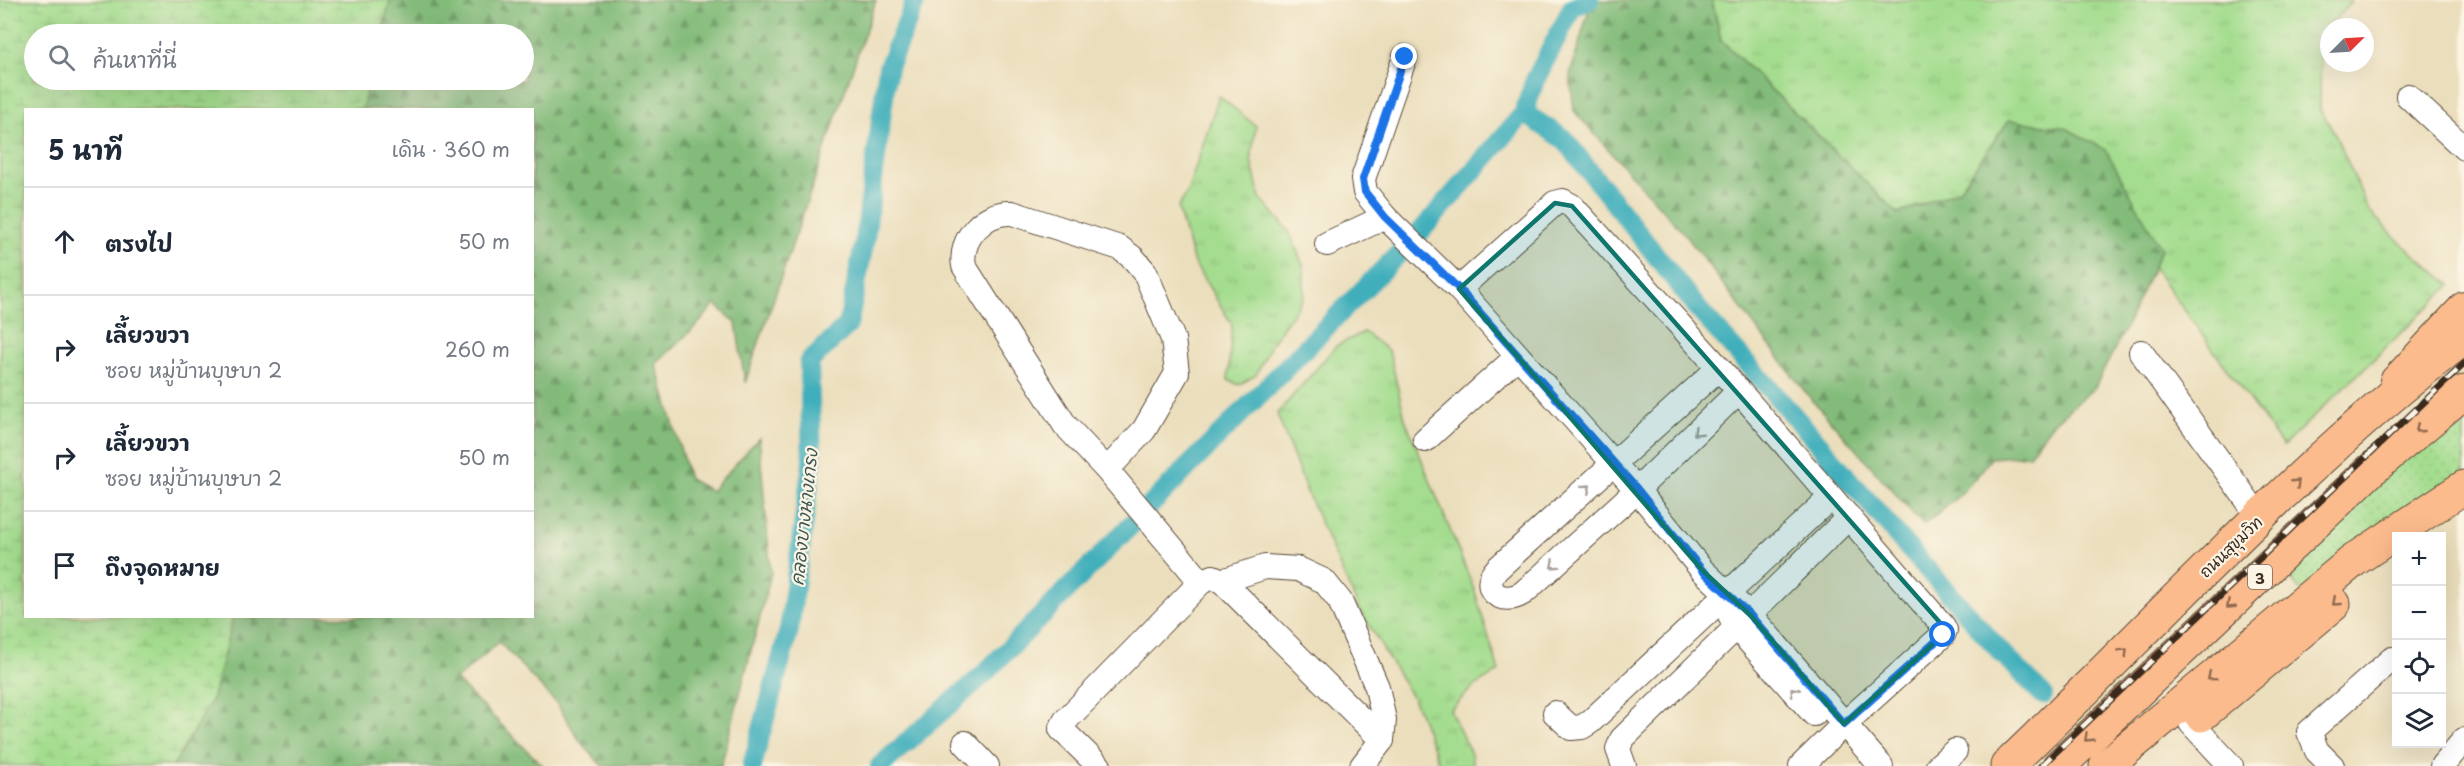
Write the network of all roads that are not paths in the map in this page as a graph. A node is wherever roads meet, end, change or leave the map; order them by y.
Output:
1 (1405, 57) dead end
2 (2408, 96) dead end
3 (2464, 148) edge
4 (1392, 225) junction
5 (1327, 244) dead end
6 (1459, 289) junction
7 (2464, 307) edge
8 (2464, 338) edge
9 (2141, 352) dead end
10 (1518, 356) junction
11 (1719, 368) junction
12 (1739, 392) junction
13 (2464, 392) edge
14 (2352, 431) junction
15 (1425, 440) dead end
16 (1613, 465) junction
17 (1107, 470) junction
18 (2464, 487) edge
19 (1637, 489) junction
20 (1831, 497) junction
21 (2464, 508) edge
22 (1849, 518) junction
23 (2260, 518) junction
24 (2427, 532) edge
25 (2392, 554) edge
26 (1211, 582) junction
27 (1725, 598) junction
28 (1744, 622) junction
29 (2392, 659) dead end
30 (1555, 713) dead end
31 (2191, 723) junction
32 (1838, 729) junction
33 (1382, 740) junction
34 (2464, 740) edge
35 (964, 743) dead end
36 (987, 766) edge
37 (1099, 766) edge
38 (1362, 766) edge
39 (1624, 766) edge
40 (1801, 766) edge
41 (1861, 766) edge
42 (1881, 766) edge
43 (2007, 766) edge
44 (2059, 766) edge
45 (2106, 766) edge
46 (2137, 766) edge
47 (2231, 766) edge
48 (2332, 766) edge
49 (2442, 766) edge

1 - 4 street
2 - 3 street
4 - 5 street
4 - 6 street
6 - 10 street
6 - 11 street
7 - 14 main road
8 - 14 highway, ถนนสุขุมวิท
9 - 23 street
10 - 15 street
10 - 16 street
11 - 12 street
11 - 16 street
12 -> 19 street
12 - 20 street
13 -> 44 highway, 3
23 -> 14 highway, ถนนสุขุมวิท
16 - 19 street
19 -> 16 street
17 - 17 street
17 - 26 street
18 -> 45 highway
19 - 27 street
20 - 22 street
20 - 27 street
21 - 24 highway
22 - 28 street
22 - 32 street
43 -> 23 highway, ถนนสุขุมวิท
25 -> 31 highway
26 - 33 street
26 - 33 street
26 - 37 street
27 - 28 street
27 - 30 street
28 - 32 street
28 - 39 street
29 - 48 street
31 - 46 highway
31 - 47 street
32 - 40 street
32 - 41 street
32 - 42 street
33 - 38 street
34 - 49 street
35 - 36 street

